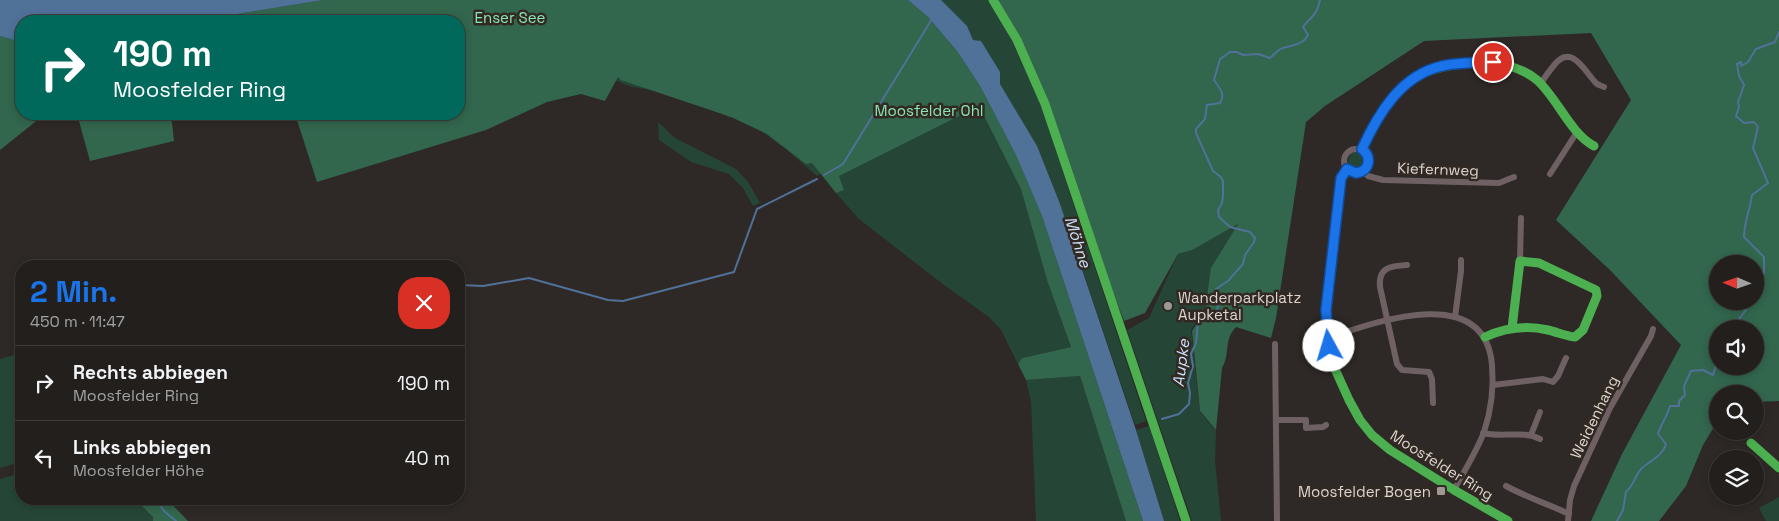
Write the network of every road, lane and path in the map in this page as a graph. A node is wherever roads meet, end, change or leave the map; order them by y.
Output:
1 (993, 0) edge
2 (1540, 84) junction
3 (1604, 87) dead end
4 (1577, 132) junction
5 (1594, 146) dead end
6 (1362, 149) junction
7 (1347, 169) junction
8 (1363, 171) junction
9 (1550, 174) dead end
10 (1514, 177) dead end
11 (1521, 218) dead end
12 (1461, 260) dead end
13 (1520, 260) junction
14 (1407, 265) dead end
15 (1454, 317) junction
16 (1388, 320) junction
17 (1512, 328) junction
18 (1653, 328) dead end
19 (1485, 337) junction
20 (1328, 338) junction
21 (1276, 344) dead end
22 (1566, 358) dead end
23 (1493, 385) junction
24 (1433, 403) dead end
25 (1540, 412) dead end
26 (1276, 420) junction
27 (1326, 424) dead end
28 (1483, 433) junction
29 (1531, 434) junction
30 (1540, 439) dead end
31 (1751, 443) dead end
32 (1779, 468) edge
33 (1506, 486) dead end
34 (1454, 490) junction
35 (1568, 518) edge
36 (1186, 521) edge
37 (1277, 521) edge
38 (1508, 521) edge

1 - 36 street
2 - 3 street
2 - 4 street
2 - 6 street
4 - 5 street
4 - 9 street
6 - 7 street, Moosfelder Ring
6 - 8 street
7 - 8 street
7 - 20 street, Moosfelder Ring
8 - 10 street, Kiefernweg
11 - 13 street
12 - 15 street
13 - 17 street
13 - 17 street
14 - 16 street
15 - 16 street
15 - 19 street
16 - 20 street
16 - 24 street
17 - 19 street
18 - 35 street, Weidenhang
19 - 23 street
20 - 34 street, Moosfelder Ring
21 - 26 street
22 - 23 street
23 - 28 street
25 - 29 street
26 - 27 street
26 - 37 street
28 - 29 street
28 - 34 street
29 - 30 street
31 - 32 street
33 - 35 street
34 - 38 street, Moosfelder Ring

